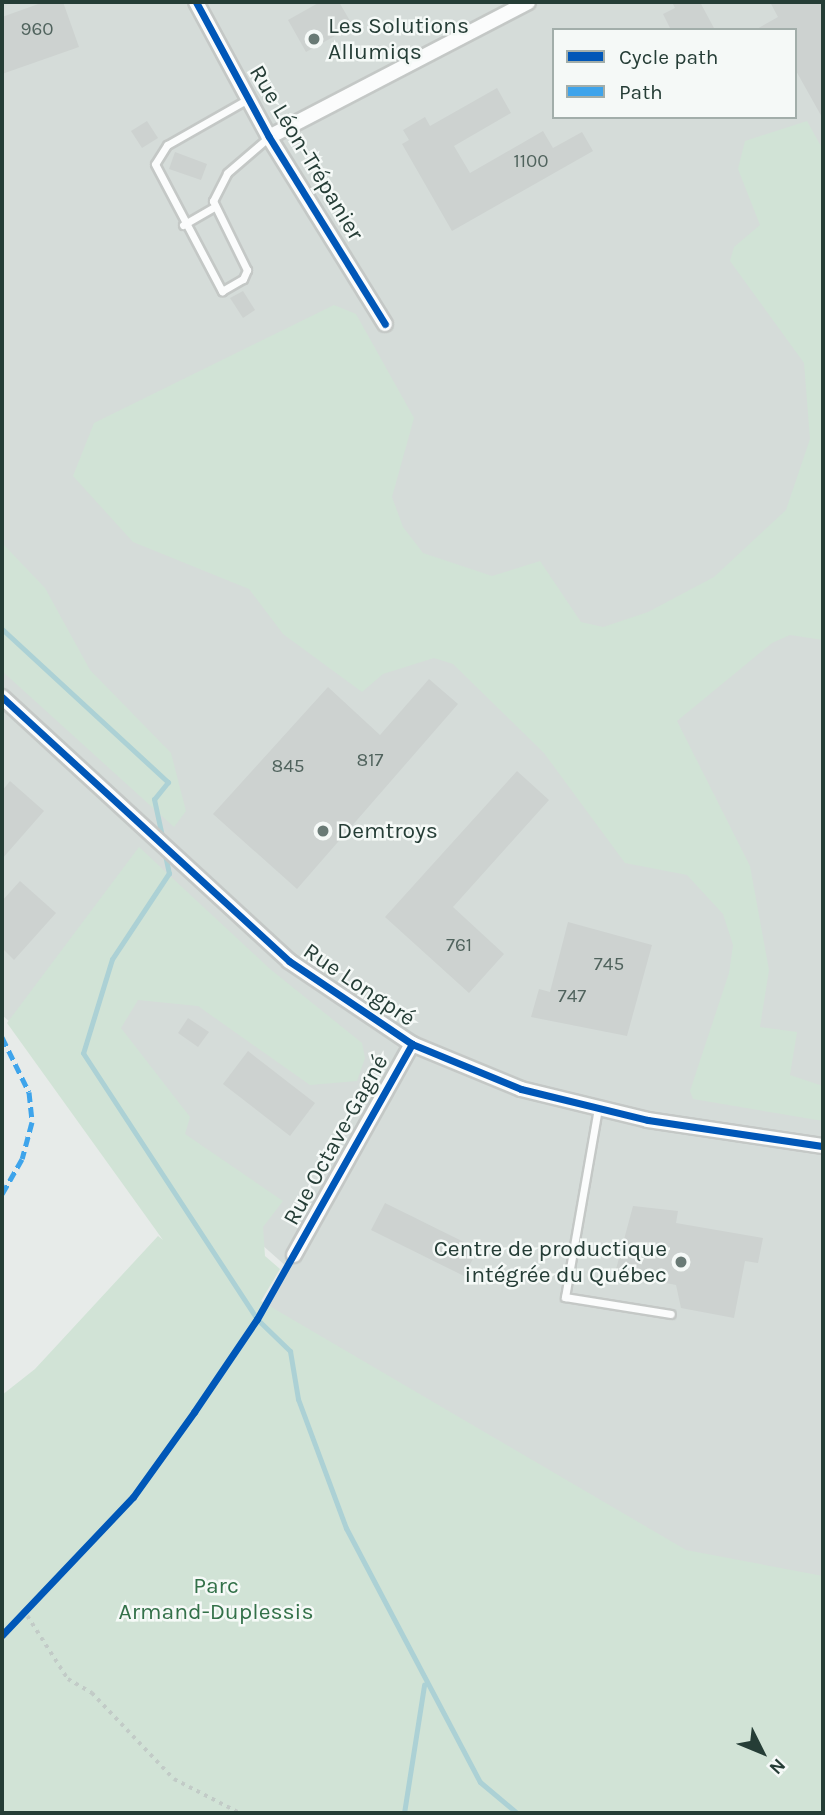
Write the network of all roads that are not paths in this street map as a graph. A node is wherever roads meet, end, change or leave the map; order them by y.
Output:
1 (196, 2) edge
2 (528, 2) edge
3 (248, 99) junction
4 (269, 137) junction
5 (214, 208) junction
6 (183, 225) junction
7 (385, 324) dead end
8 (2, 697) edge
9 (412, 1044) junction
10 (598, 1108) junction
11 (823, 1146) edge
12 (294, 1255) dead end
13 (671, 1314) dead end

1 - 3 street, Rue Léon-Trépanier
2 - 4 street
3 - 4 street, Rue Léon-Trépanier
3 - 6 lane
4 - 5 lane
4 - 7 street, Rue Léon-Trépanier
5 - 6 lane
5 - 6 lane
8 - 9 street, Rue Longpré
9 - 10 street, Rue Longpré
9 - 12 street, Rue Octave-Gagné
10 - 11 street, Rue Longpré
10 - 13 lane

